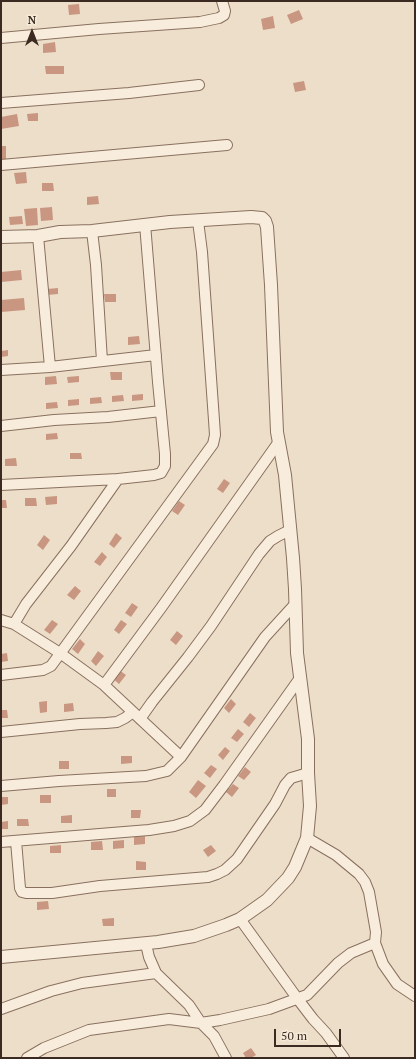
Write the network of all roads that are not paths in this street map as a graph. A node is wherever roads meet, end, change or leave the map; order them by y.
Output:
1 (222, 1) edge
2 (1, 38) edge
3 (199, 85) dead end
4 (1, 103) edge
5 (226, 145) dead end
6 (1, 165) edge
7 (198, 221) junction
8 (145, 224) junction
9 (92, 231) junction
10 (38, 236) junction
11 (1, 237) edge
12 (156, 355) junction
13 (102, 361) junction
14 (50, 367) junction
15 (1, 370) edge
16 (160, 411) junction
17 (1, 426) edge
18 (278, 443) junction
19 (118, 478) junction
20 (1, 485) edge
21 (290, 530) junction
22 (296, 603) junction
23 (1, 620) edge
24 (14, 624) junction
25 (60, 653) junction
26 (1, 675) edge
27 (300, 678) junction
28 (104, 685) junction
29 (136, 716) junction
30 (1, 732) edge
31 (181, 757) junction
32 (308, 773) junction
33 (1, 786) edge
34 (307, 838) junction
35 (16, 841) junction
36 (1, 842) edge
37 (240, 919) junction
38 (375, 943) junction
39 (146, 944) junction
40 (1, 957) edge
41 (156, 973) junction
42 (415, 996) edge
43 (297, 998) junction
44 (1, 1009) edge
45 (201, 1022) junction
46 (27, 1058) edge
47 (226, 1058) edge
48 (344, 1058) edge

1 - 2 street
3 - 4 street
5 - 6 street
7 - 8 street
7 - 18 street
7 - 25 street
8 - 9 street
8 - 12 street
9 - 10 street
9 - 13 street
10 - 11 street
10 - 14 street
12 - 13 street
12 - 16 street
13 - 14 street
14 - 15 street
16 - 17 street
16 - 19 street
18 - 21 street
18 - 28 street
19 - 20 street
19 - 24 street
21 - 22 street
21 - 29 street
22 - 27 street
22 - 31 street
23 - 24 street
24 - 25 street
25 - 26 street
25 - 28 street
27 - 32 street
27 - 35 street
28 - 29 street
29 - 30 street
29 - 31 street
31 - 33 street
32 - 34 street
32 - 35 street
34 - 37 street
34 - 38 street
35 - 36 street
37 - 39 street
37 - 43 street
38 - 42 street
38 - 43 street
39 - 40 street
39 - 41 street
41 - 44 street
41 - 45 street
43 - 45 street
43 - 48 street
45 - 46 street
45 - 47 street

